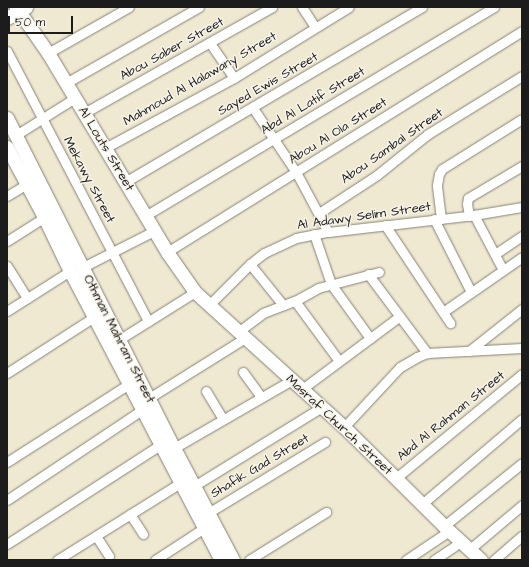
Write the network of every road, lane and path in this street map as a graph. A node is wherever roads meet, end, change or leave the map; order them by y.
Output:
1 (129, 7) edge
2 (199, 7) edge
3 (272, 7) edge
4 (302, 7) edge
5 (349, 7) edge
6 (422, 7) edge
7 (494, 7) edge
8 (20, 8) edge
9 (7, 18) edge
10 (315, 27) junction
11 (522, 31) edge
12 (210, 43) junction
13 (7, 51) edge
14 (48, 53) junction
15 (522, 76) edge
16 (234, 78) junction
17 (66, 83) junction
18 (75, 98) junction
19 (253, 108) junction
20 (84, 113) junction
21 (7, 118) edge
22 (42, 118) junction
23 (522, 119) edge
24 (16, 135) junction
25 (274, 140) junction
26 (7, 147) edge
27 (105, 148) junction
28 (522, 166) edge
29 (296, 172) junction
30 (125, 182) junction
31 (27, 184) junction
32 (7, 196) edge
33 (522, 207) edge
34 (319, 213) junction
35 (49, 215) junction
36 (472, 215) junction
37 (145, 216) junction
38 (438, 219) junction
39 (385, 225) junction
40 (154, 231) junction
41 (328, 232) junction
42 (314, 234) junction
43 (522, 236) edge
44 (7, 241) edge
45 (112, 252) junction
46 (167, 252) junction
47 (495, 254) junction
48 (522, 257) edge
49 (250, 264) junction
50 (7, 266) edge
51 (83, 267) junction
52 (503, 270) junction
53 (70, 271) junction
54 (379, 272) dead end
55 (368, 274) junction
56 (331, 284) junction
57 (195, 292) junction
58 (471, 292) junction
59 (27, 298) junction
60 (295, 301) junction
61 (209, 304) junction
62 (283, 305) junction
63 (522, 309) edge
64 (7, 311) edge
65 (443, 312) junction
66 (400, 316) junction
67 (94, 317) junction
68 (148, 321) junction
69 (450, 324) dead end
70 (242, 335) junction
71 (370, 338) junction
72 (120, 339) junction
73 (522, 348) edge
74 (469, 351) junction
75 (427, 353) junction
76 (339, 361) junction
77 (7, 372) edge
78 (243, 372) dead end
79 (522, 374) edge
80 (292, 380) junction
81 (129, 384) junction
82 (302, 389) junction
83 (206, 392) dead end
84 (261, 397) junction
85 (149, 398) junction
86 (322, 407) junction
87 (142, 410) junction
88 (223, 419) junction
89 (522, 419) edge
90 (344, 427) junction
91 (325, 442) dead end
92 (160, 445) junction
93 (174, 448) junction
94 (7, 462) edge
95 (522, 463) edge
96 (396, 478) junction
97 (180, 483) junction
98 (194, 486) junction
99 (7, 500) edge
100 (422, 504) junction
101 (522, 504) edge
102 (326, 512) dead end
103 (208, 513) junction
104 (130, 514) junction
105 (204, 528) junction
106 (446, 529) junction
107 (143, 534) dead end
108 (96, 536) junction
109 (522, 536) edge
110 (7, 544) edge
111 (465, 545) junction
112 (109, 556) dead end
113 (57, 560) edge
114 (155, 560) edge
115 (221, 560) edge
116 (233, 560) edge
117 (249, 560) edge
118 (406, 560) edge
119 (434, 560) edge
120 (481, 560) edge
121 (494, 560) edge

1 - 14 street
2 - 17 street
3 - 12 street, Abou Saber Street
4 - 10 street
5 - 10 street, Mahmoud Al Halawany Street
6 - 19 street, Sayed Ewis Street
7 - 25 street, Abd Al Latif Street
8 - 9 main road
8 - 14 main road, Al Louts Street
10 - 16 street, Mahmoud Al Halawany Street
11 - 29 street, Abou Al Ola Street
12 - 16 street
12 - 20 street, Abou Saber Street
13 - 22 street, Mekawy Street
14 - 17 main road, Al Louts Street
15 - 34 street, Abou Sambal Street
16 - 27 street, Mahmoud Al Halawany Street
17 - 18 main road, Al Louts Street
18 - 20 main road, Al Louts Street
18 - 22 street
19 - 25 street
19 - 30 street, Sayed Ewis Street
20 - 27 main road, Al Louts Street
21 - 24 main road, Othman Mahram Street
22 - 24 street
22 - 45 street, Mekawy Street
23 - 38 street
24 - 35 main road, Othman Mahram Street
25 - 29 street
25 - 37 street, Abd Al Latif Street
26 - 31 main road, Othman Mahram Street
27 - 30 main road, Al Louts Street
28 - 36 street
29 - 34 street
29 - 46 street, Abou Al Ola Street
30 - 37 main road, Al Louts Street
31 - 32 street
31 - 35 main road, Othman Mahram Street
33 - 36 street, Al Adawy Selim Street
34 - 41 street
35 - 44 street
35 - 51 main road, Othman Mahram Street
35 - 53 main road, Othman Mahram Street
36 - 38 street, Al Adawy Selim Street
36 - 47 street
37 - 40 main road, Al Louts Street
38 - 39 street, Al Adawy Selim Street
38 - 58 street
39 - 41 street, Al Adawy Selim Street
39 - 65 street
40 - 45 street
40 - 46 main road, Al Louts Street
41 - 42 street, Al Adawy Selim Street
42 - 49 street, Al Adawy Selim Street
42 - 56 street
43 - 47 street
45 - 51 street
45 - 68 street, Mekawy Street
46 - 57 main road, Al Louts Street
47 - 52 street
48 - 52 street
49 - 61 street, Al Adawy Selim Street
49 - 62 street
50 - 59 street
51 - 72 main road, Othman Mahram Street
52 - 58 street
53 - 59 street
53 - 67 main road, Othman Mahram Street
54 - 55 street
55 - 56 street
55 - 66 street
56 - 60 street
56 - 71 street
57 - 61 main road, Masraf Church Street
57 - 68 street
58 - 65 street
59 - 64 street
60 - 62 street
60 - 76 street
61 - 70 main road, Masraf Church Street
62 - 70 street
63 - 74 street
65 - 69 street
66 - 71 street
66 - 75 street
67 - 77 street
67 - 81 main road, Othman Mahram Street
68 - 72 street
70 - 80 main road, Masraf Church Street
70 - 85 street
71 - 76 street
72 - 85 main road, Othman Mahram Street
73 - 74 street
74 - 75 street
75 - 90 street
76 - 82 street
78 - 84 street
79 - 96 street, Abd Al Rahman Street
80 - 82 main road, Masraf Church Street
80 - 84 street
81 - 87 main road, Othman Mahram Street
81 - 94 street
82 - 86 main road, Masraf Church Street
83 - 88 street
84 - 88 street
85 - 93 main road, Othman Mahram Street
86 - 90 main road, Masraf Church Street
86 - 98 street
87 - 92 main road, Othman Mahram Street
87 - 99 street
88 - 93 street
89 - 100 street
90 - 96 main road, Masraf Church Street
91 - 103 street, Shafik Gad Street
92 - 97 main road, Othman Mahram Street
92 - 110 street
93 - 98 main road, Othman Mahram Street
95 - 106 street
96 - 100 main road, Masraf Church Street
97 - 104 street
97 - 105 main road, Othman Mahram Street
98 - 103 main road, Othman Mahram Street
100 - 106 main road, Masraf Church Street
101 - 111 street
102 - 117 street
103 - 116 main road, Othman Mahram Street
104 - 107 street
104 - 108 street
105 - 114 street
105 - 115 main road, Othman Mahram Street
106 - 111 main road, Masraf Church Street
106 - 118 street
108 - 112 street
108 - 113 street
109 - 121 street
111 - 119 street
111 - 120 main road, Masraf Church Street

